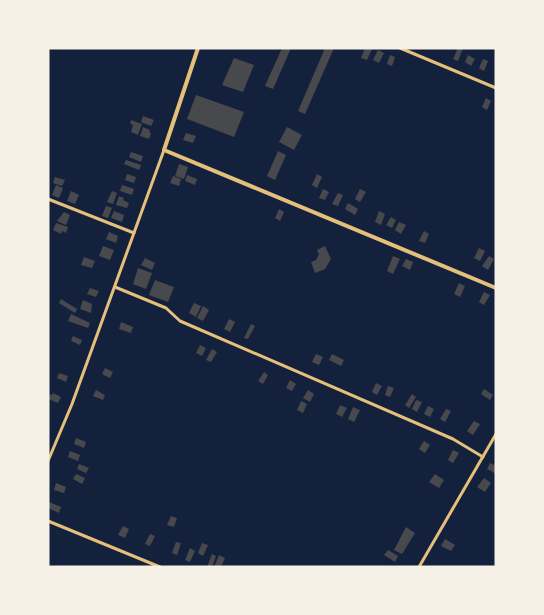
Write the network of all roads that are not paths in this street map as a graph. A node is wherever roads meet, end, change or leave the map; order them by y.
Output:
1 (198, 48) edge
2 (400, 48) edge
3 (496, 88) edge
4 (164, 150) junction
5 (48, 199) edge
6 (134, 233) junction
7 (115, 287) junction
8 (496, 288) edge
9 (496, 434) edge
10 (483, 457) junction
11 (48, 461) edge
12 (48, 521) edge
13 (160, 567) edge
14 (418, 567) edge

1 - 4 main road
2 - 3 street
4 - 6 street
4 - 8 main road
5 - 6 street
6 - 7 street
7 - 10 street
7 - 11 street
9 - 10 street
10 - 14 street
12 - 13 street

